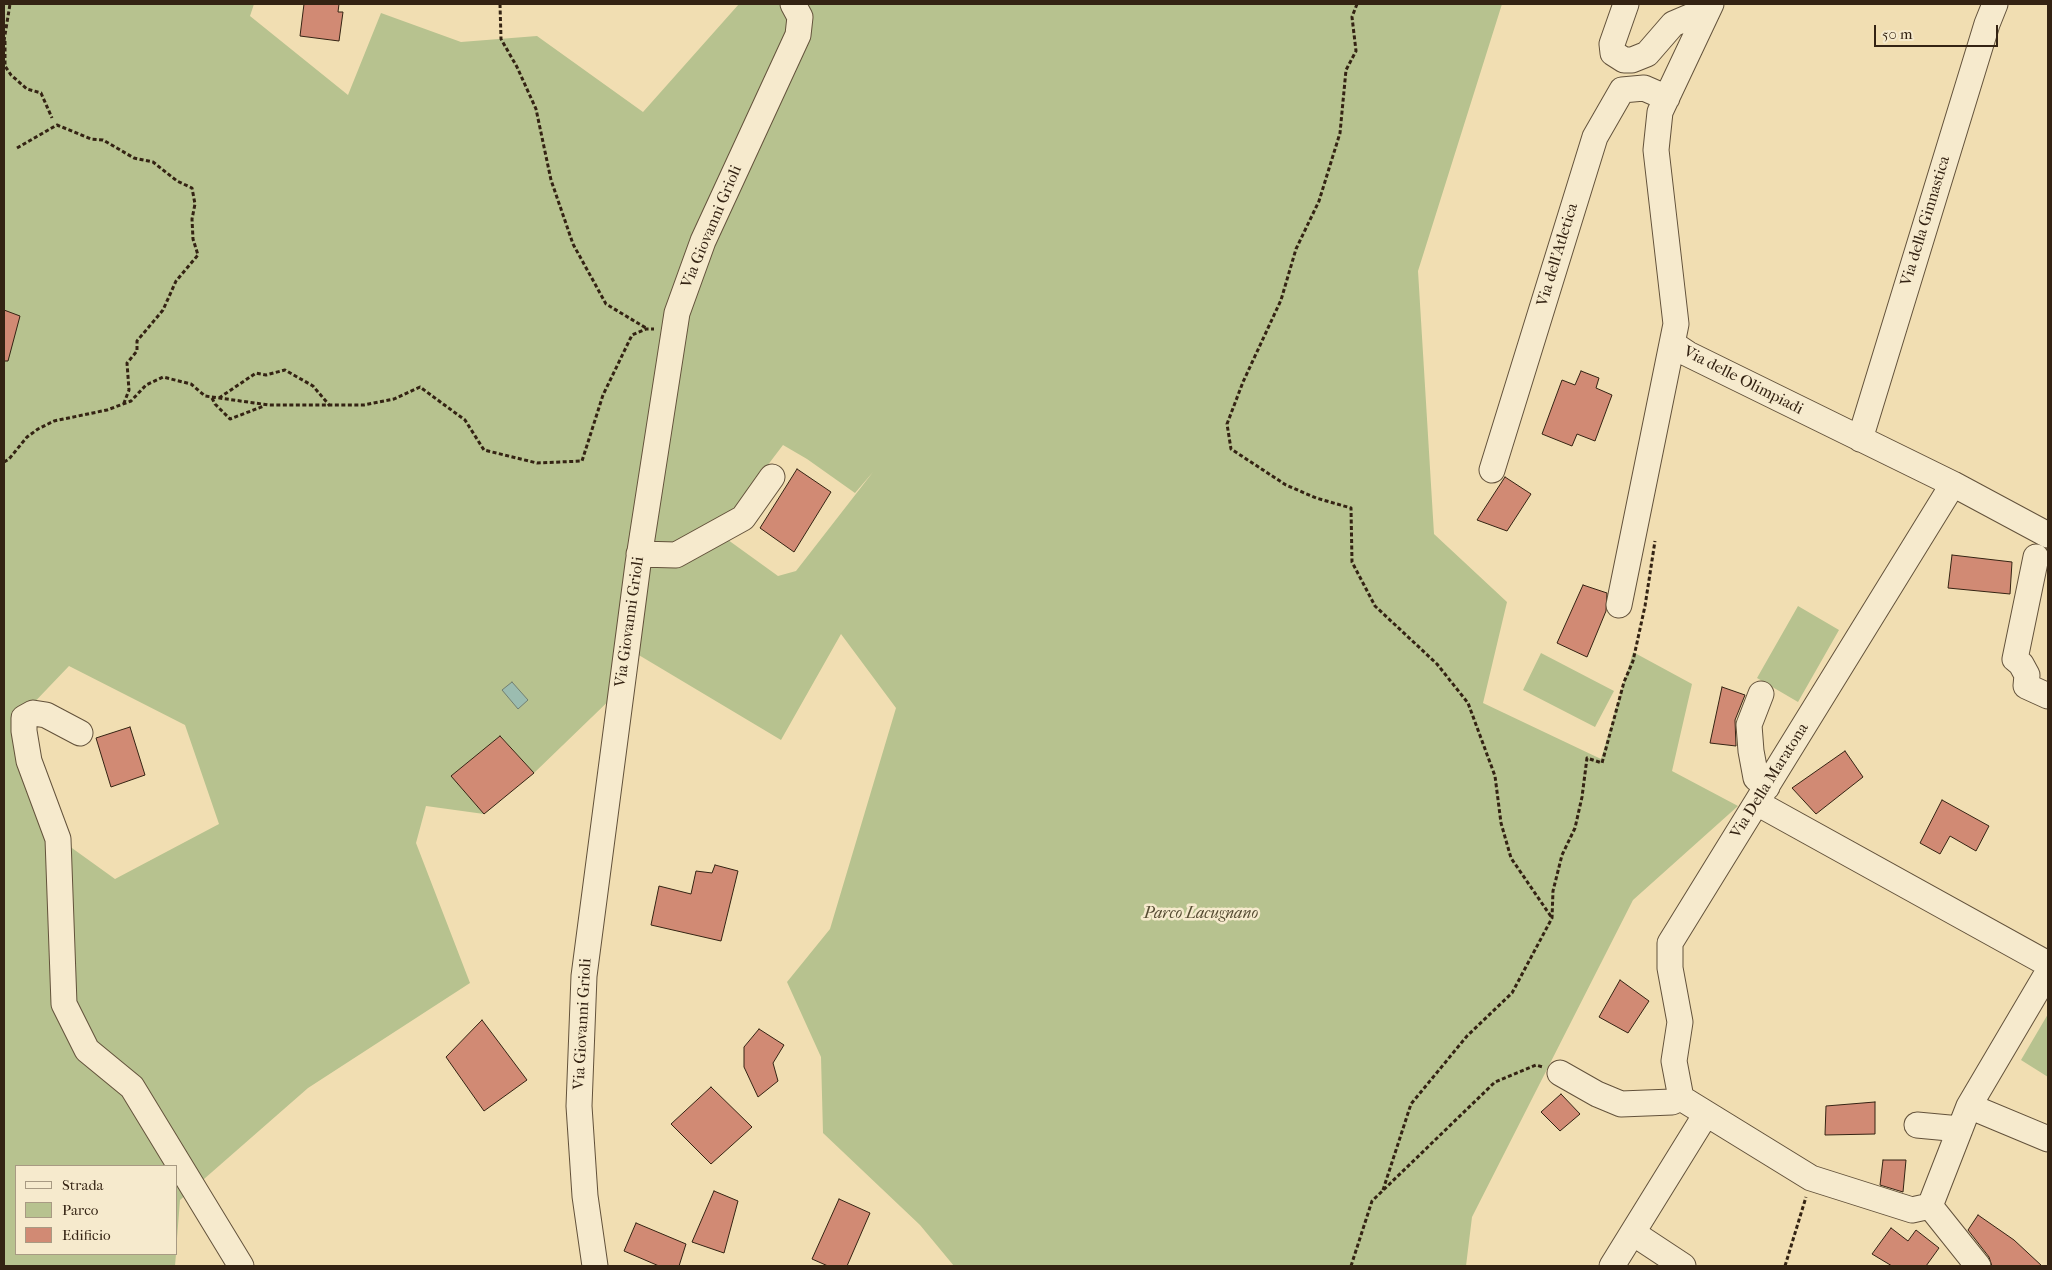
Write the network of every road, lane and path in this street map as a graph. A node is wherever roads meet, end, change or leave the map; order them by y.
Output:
1 (10, 4) edge
2 (500, 4) edge
3 (793, 4) edge
4 (1356, 4) edge
5 (1626, 4) edge
6 (1995, 4) edge
7 (1709, 6) edge
8 (4, 41) edge
9 (1667, 98) junction
10 (52, 118) dead end
11 (17, 148) dead end
12 (646, 328) junction
13 (675, 332) junction
14 (1673, 344) junction
15 (212, 397) junction
16 (219, 399) junction
17 (124, 403) junction
18 (269, 405) junction
19 (330, 407) junction
20 (1860, 439) junction
21 (4, 462) edge
22 (1492, 470) dead end
23 (772, 477) dead end
24 (1952, 484) junction
25 (2048, 535) edge
26 (1653, 552) dead end
27 (640, 554) junction
28 (2036, 557) dead end
29 (1619, 605) dead end
30 (1761, 694) dead end
31 (2048, 696) edge
32 (80, 733) dead end
33 (1762, 795) junction
34 (1552, 918) junction
35 (2048, 964) edge
36 (2048, 972) edge
37 (1560, 1073) joint
38 (1681, 1098) junction
39 (1969, 1106) junction
40 (1706, 1114) junction
41 (1917, 1125) dead end
42 (1960, 1129) junction
43 (2048, 1138) edge
44 (1811, 1178) junction
45 (1383, 1190) junction
46 (1930, 1206) junction
47 (1632, 1233) junction
48 (241, 1266) edge
49 (595, 1266) edge
50 (1351, 1266) edge
51 (1612, 1266) edge
52 (1683, 1266) edge
53 (1785, 1266) edge
54 (1978, 1266) edge

1 - 8 path
2 - 12 path
3 - 13 street, Via Giovanni Grioli
4 - 34 path
5 - 7 street
6 - 20 street, Via della Ginnastica
7 - 9 street, Via delle Olimpiadi
8 - 10 path
9 - 14 street, Via delle Olimpiadi
9 - 22 street, Via dell'Atletica
11 - 17 path
12 - 13 path
12 - 19 path
13 - 27 street, Via Giovanni Grioli
14 - 20 street, Via delle Olimpiadi
14 - 29 street
15 - 16 path
15 - 17 path
15 - 18 path
16 - 18 path
16 - 19 path
17 - 21 path
18 - 19 path
20 - 24 street, Via delle Olimpiadi
23 - 27 street
24 - 25 street, Via delle Olimpiadi
24 - 33 street, Via Della Maratona
26 - 34 path
27 - 49 street, Via Giovanni Grioli
28 - 31 street
30 - 33 street
32 - 48 street
33 - 35 street
33 - 38 street, Via Della Maratona
34 - 45 path
36 - 39 street
37 - 38 street
37 - 45 path
38 - 40 street
39 - 42 street
39 - 43 street
40 - 44 street
40 - 47 street
41 - 42 street
42 - 46 street
44 - 46 street
44 - 53 path
45 - 50 path
46 - 54 street
47 - 51 street
47 - 52 street

